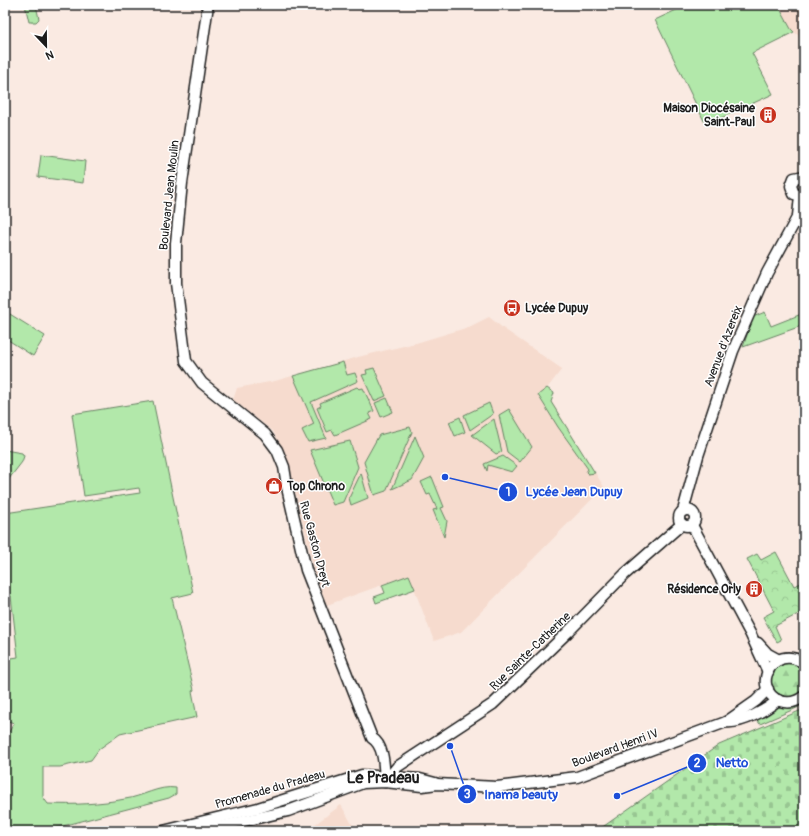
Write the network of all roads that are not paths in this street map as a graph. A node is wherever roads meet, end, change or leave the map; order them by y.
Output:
1 (208, 5) edge
2 (804, 176) edge
3 (802, 196) edge
4 (202, 383) joint
5 (683, 511) junction
6 (687, 525) junction
7 (752, 635) junction
8 (779, 660) junction
9 (804, 663) edge
10 (768, 672) junction
11 (768, 689) junction
12 (804, 697) edge
13 (778, 700) junction
14 (726, 722) junction
15 (384, 778) junction
16 (163, 831) edge
17 (201, 831) edge

1 - 4 street, Boulevard Jean Moulin
2 - 3 street
3 - 5 street, Avenue d'Azereix
4 - 15 street, Rue Gaston Dreyt
5 - 6 street
5 - 6 street
6 - 7 street
6 - 15 street, Rue Sainte-Catherine
7 - 8 street
7 - 10 street
8 - 9 street
8 - 10 street
10 - 11 street
11 - 13 street
11 - 14 street, Boulevard Henri IV
12 - 13 street
13 - 14 street, Boulevard Henri IV
14 - 15 street, Boulevard Henri IV
15 - 16 street, Promenade du Pradeau
15 - 17 street, Promenade du Pradeau

